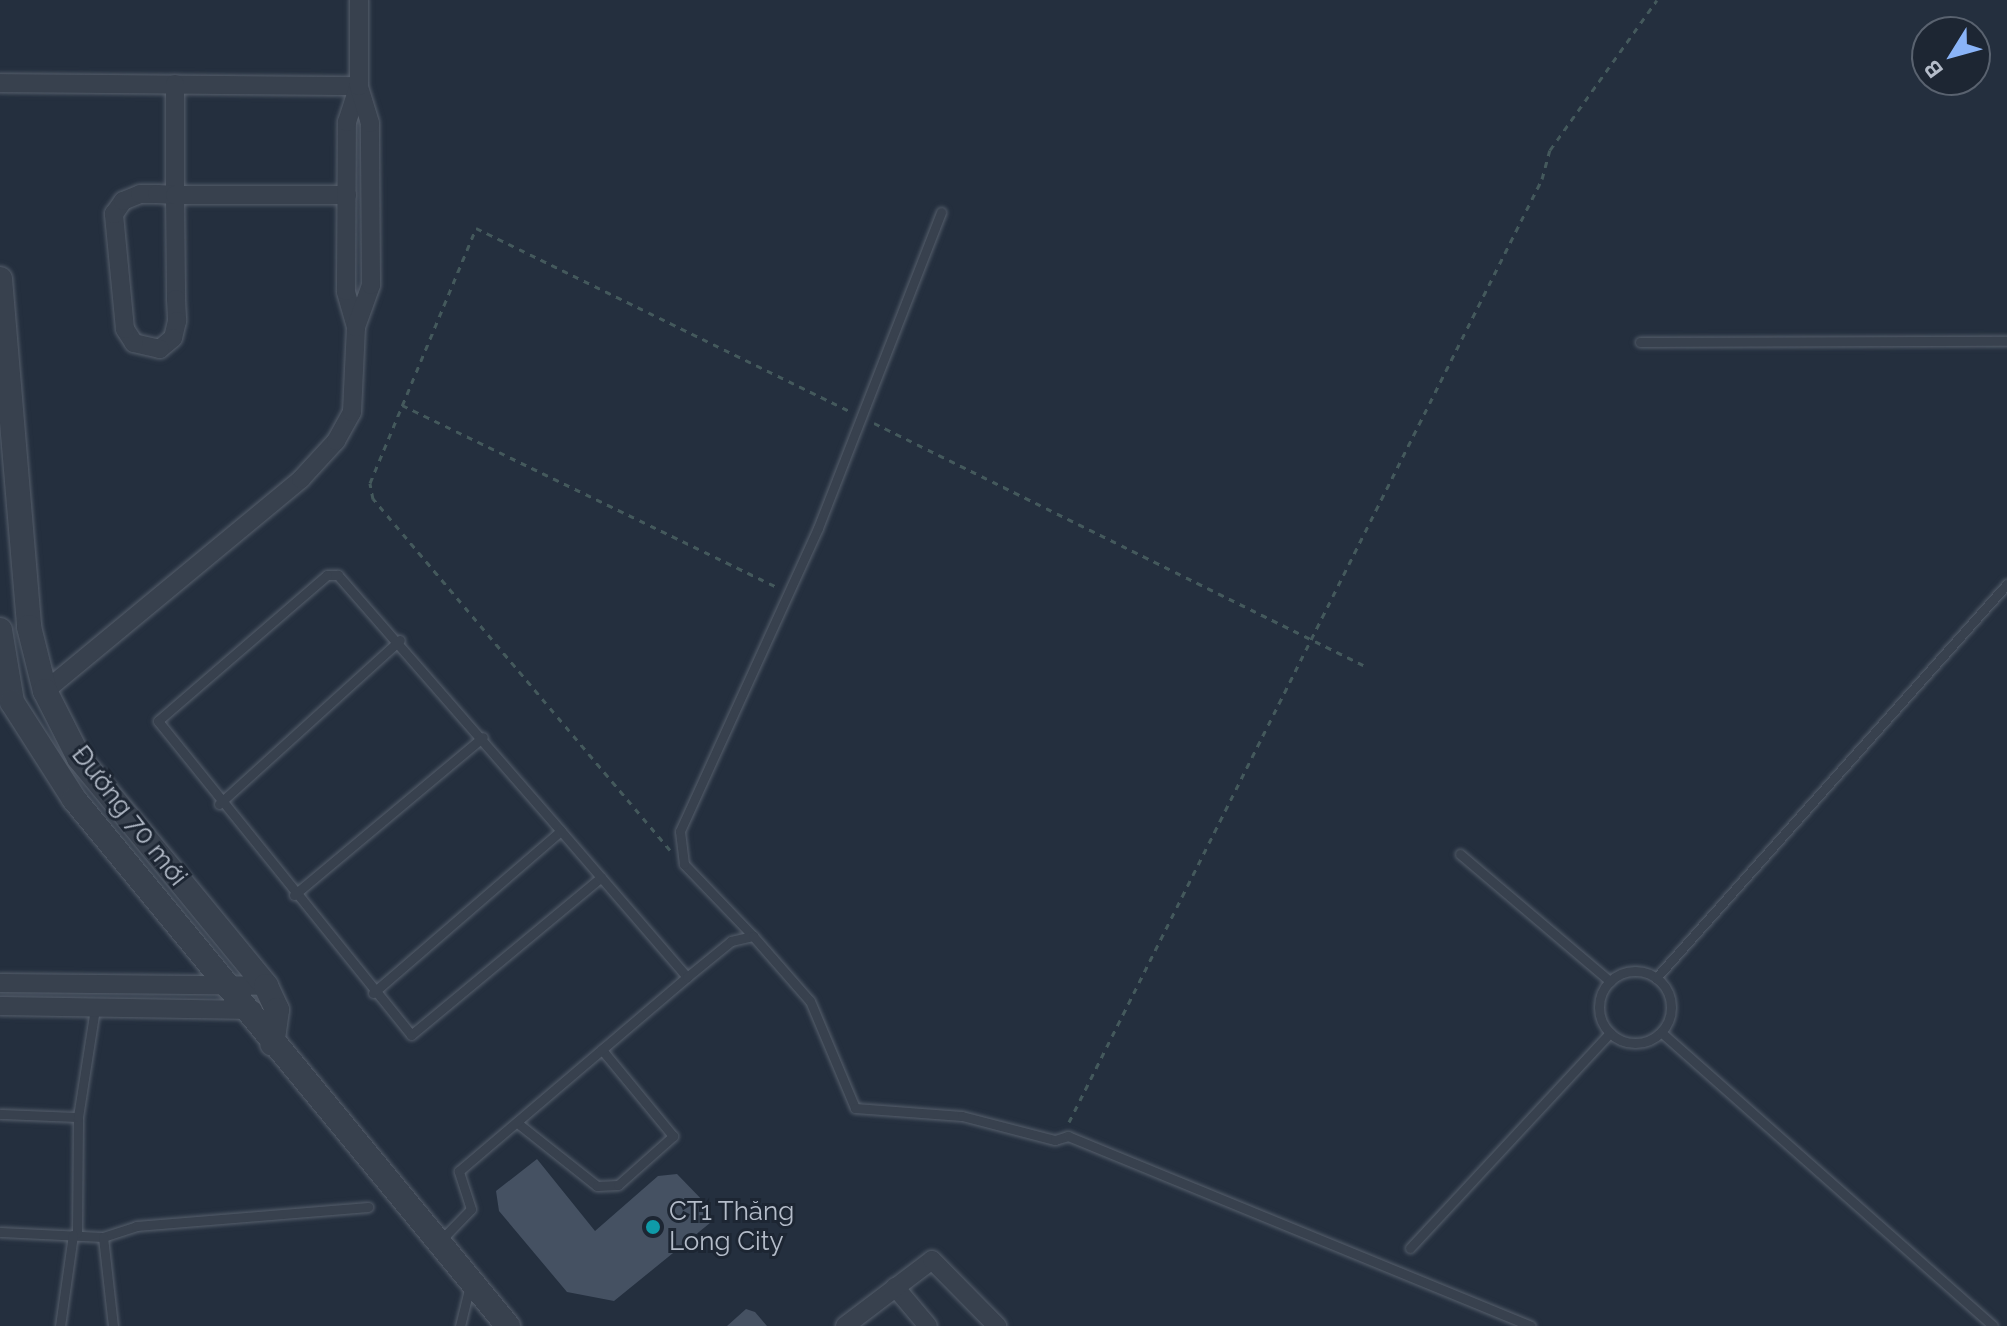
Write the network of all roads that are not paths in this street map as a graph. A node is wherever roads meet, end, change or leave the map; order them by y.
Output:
1 (359, 0) edge
2 (0, 83) edge
3 (175, 84) junction
4 (359, 86) junction
5 (175, 195) junction
6 (347, 195) junction
7 (941, 212) dead end
8 (0, 279) edge
9 (356, 327) junction
10 (2007, 341) edge
11 (1640, 342) dead end
12 (2007, 584) edge
13 (0, 630) edge
14 (400, 640) junction
15 (45, 691) junction
16 (6, 703) edge
17 (483, 737) junction
18 (219, 804) junction
19 (561, 831) junction
20 (1460, 854) dead end
21 (601, 877) junction
22 (294, 895) junction
23 (753, 936) junction
24 (687, 977) junction
25 (1656, 978) junction
26 (1610, 981) junction
27 (0, 983) edge
28 (266, 986) junction
29 (224, 988) junction
30 (373, 993) junction
31 (0, 1006) edge
32 (95, 1008) junction
33 (245, 1010) junction
34 (277, 1010) junction
35 (1661, 1032) junction
36 (1610, 1033) junction
37 (272, 1044) junction
38 (602, 1050) junction
39 (0, 1114) edge
40 (78, 1117) junction
41 (520, 1125) junction
42 (368, 1207) dead end
43 (0, 1232) edge
44 (75, 1234) junction
45 (103, 1237) junction
46 (438, 1243) junction
47 (1410, 1248) dead end
48 (470, 1281) junction
49 (895, 1287) junction
50 (60, 1326) edge
51 (113, 1326) edge
52 (460, 1326) edge
53 (508, 1326) edge
54 (845, 1326) edge
55 (928, 1326) edge
56 (997, 1326) edge
57 (1531, 1326) edge
58 (1993, 1326) edge

1 - 4 street
2 - 3 street
3 - 4 street
3 - 5 street
4 - 6 street
4 - 9 street
5 - 5 street
5 - 6 street
6 - 9 street
7 - 23 lane
8 - 15 street, Đường 70 mới
9 - 15 street
10 - 11 lane
12 - 25 lane
13 - 16 street, Đường 70 mới
14 - 17 lane
14 - 18 lane
14 - 18 lane
15 - 16 street
15 - 28 street, Đường 70 mới
16 - 29 street, Đường 70 mới
17 - 19 lane
17 - 22 lane
18 - 22 lane
19 - 21 lane
19 - 30 lane
20 - 26 lane
21 - 24 lane
21 - 30 lane
22 - 30 lane
23 - 24 lane
23 - 57 lane
24 - 38 lane
25 - 26 lane
25 - 35 lane
26 - 36 lane
27 - 29 street
28 - 29 street
28 - 34 street, Đường 70 mới
29 - 33 street, Đường 70 mới
31 - 32 street
32 - 33 street
32 - 40 lane
33 - 34 street
33 - 37 street, Đường 70 mới
34 - 37 street
35 - 36 lane
35 - 58 lane
36 - 47 lane
37 - 46 street, Đường 70 mới
38 - 41 lane
38 - 41 lane
39 - 40 lane
40 - 44 lane
41 - 46 lane
42 - 45 lane
43 - 44 lane
44 - 45 lane
44 - 50 lane
45 - 51 lane
46 - 48 street, Đường 70 mới
48 - 52 lane
48 - 53 street, Đường 70 mới
49 - 54 street
49 - 55 street
49 - 56 street

